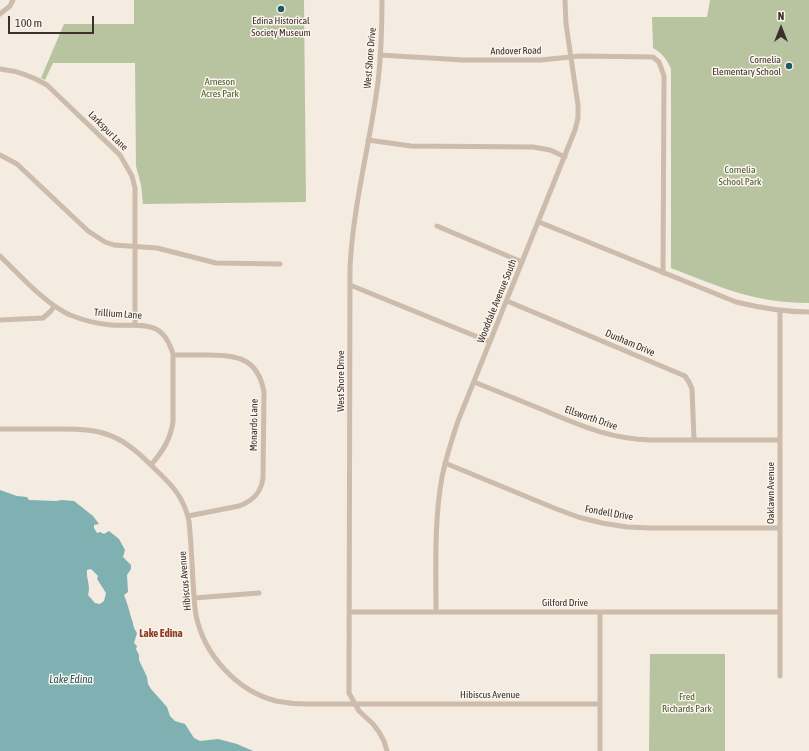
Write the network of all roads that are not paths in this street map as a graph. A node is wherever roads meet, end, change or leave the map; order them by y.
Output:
1 (13, 0) edge
2 (382, 0) edge
3 (565, 0) edge
4 (0, 14) edge
5 (380, 55) junction
6 (571, 57) junction
7 (0, 69) edge
8 (368, 140) junction
9 (0, 155) edge
10 (565, 157) junction
11 (539, 222) junction
12 (437, 226) dead end
13 (135, 246) junction
14 (0, 256) edge
15 (522, 262) junction
16 (280, 264) dead end
17 (663, 273) junction
18 (350, 284) junction
19 (507, 301) junction
20 (54, 306) junction
21 (780, 311) junction
22 (809, 312) edge
23 (0, 320) edge
24 (135, 324) junction
25 (490, 342) junction
26 (173, 355) junction
27 (474, 382) junction
28 (0, 429) edge
29 (694, 440) junction
30 (780, 440) junction
31 (445, 463) junction
32 (151, 465) junction
33 (188, 516) junction
34 (780, 528) junction
35 (259, 593) dead end
36 (194, 598) junction
37 (349, 612) junction
38 (436, 612) junction
39 (600, 612) junction
40 (780, 612) junction
41 (780, 676) dead end
42 (600, 704) junction
43 (355, 705) junction
44 (387, 751) edge
45 (600, 751) edge

1 - 4 street
2 - 5 street, West Shore Drive
3 - 6 street, Wooddale Avenue South
5 - 6 street, Andover Road
5 - 8 street, West Shore Drive
6 - 10 street, Wooddale Avenue South
6 - 17 street, Andover Road
7 - 13 street, Larkspur Lane
8 - 10 street
8 - 18 street, West Shore Drive
9 - 13 street
10 - 11 street, Wooddale Avenue South
11 - 15 street, Wooddale Avenue South
11 - 17 street
12 - 15 street
13 - 16 street
13 - 24 street, Larkspur Lane
14 - 20 street, Trillium Lane
15 - 19 street, Wooddale Avenue South
17 - 21 street
18 - 25 street
18 - 37 street, West Shore Drive
19 - 25 street, Wooddale Avenue South
19 - 29 street, Dunham Drive
20 - 23 street
20 - 24 street, Trillium Lane
21 - 22 street
21 - 30 street, Oaklawn Avenue
24 - 26 street, Trillium Lane
25 - 27 street, Wooddale Avenue South
26 - 32 street, Trillium Lane
26 - 33 street, Monardo Lane
27 - 29 street, Ellsworth Drive
27 - 31 street, Wooddale Avenue South
28 - 32 street, Hibiscus Avenue
29 - 30 street, Ellsworth Drive
30 - 34 street, Oaklawn Avenue
31 - 34 street, Fondell Drive
31 - 38 street, Wooddale Avenue South
32 - 33 street, Hibiscus Avenue
33 - 36 street, Hibiscus Avenue
34 - 40 street, Oaklawn Avenue
35 - 36 street
36 - 43 street, Hibiscus Avenue
37 - 38 street, Gilford Drive
37 - 43 street, West Shore Drive
38 - 39 street, Gilford Drive
39 - 40 street, Gilford Drive
39 - 42 street
40 - 41 street, Oaklawn Avenue
42 - 43 street, Hibiscus Avenue
42 - 45 street
43 - 44 street, West Shore Drive

